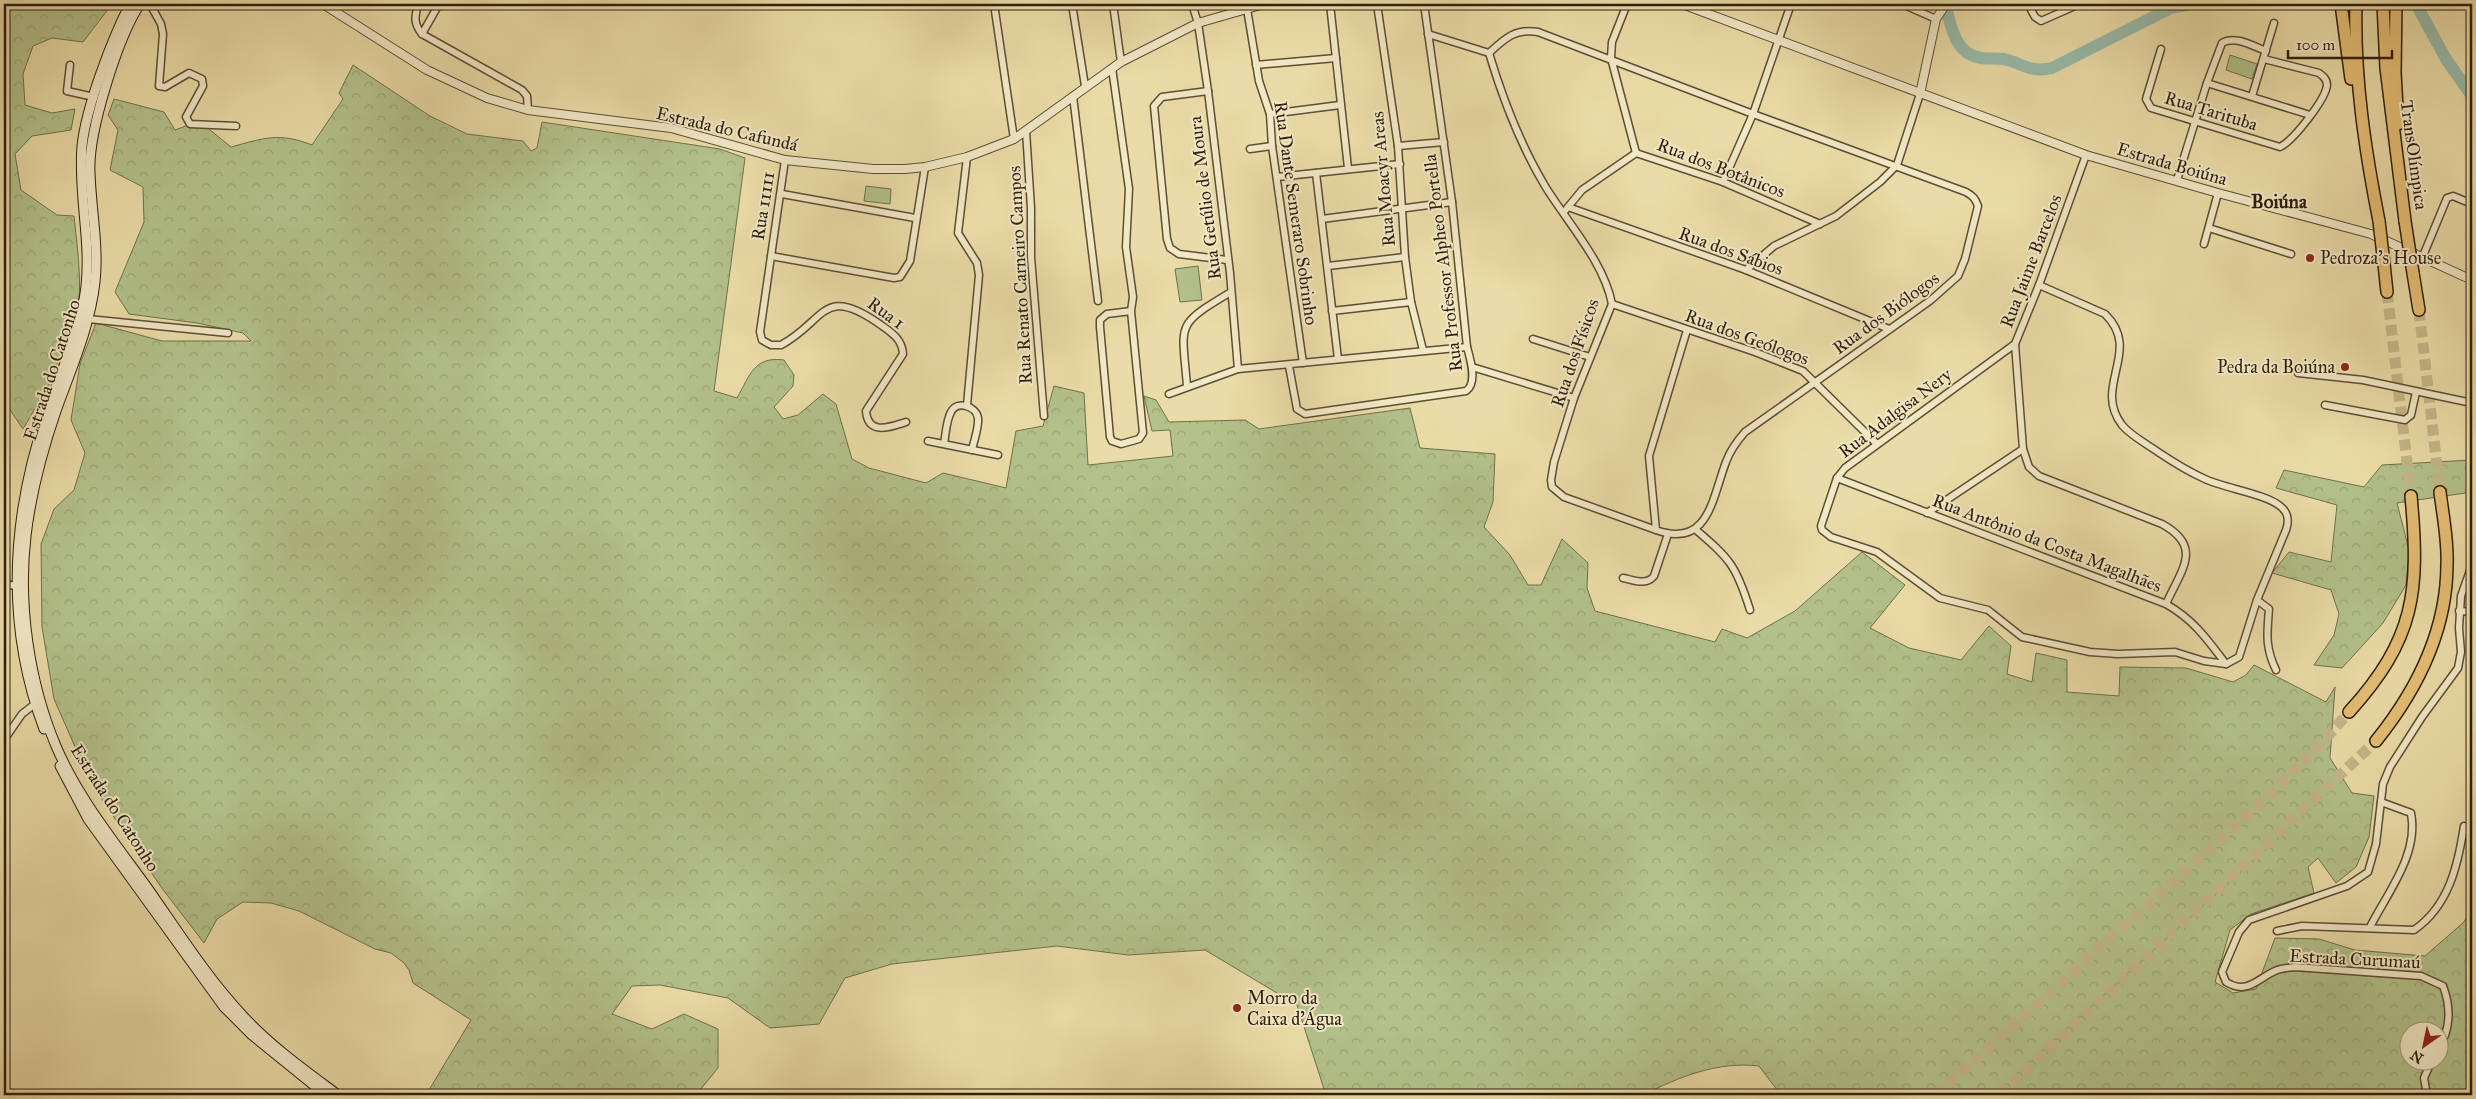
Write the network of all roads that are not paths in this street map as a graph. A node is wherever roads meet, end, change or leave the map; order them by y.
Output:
1 (130, 4) edge
2 (140, 4) edge
3 (150, 4) edge
4 (323, 4) edge
5 (418, 4) edge
6 (439, 4) edge
7 (994, 4) edge
8 (1072, 4) edge
9 (1113, 4) edge
10 (1192, 4) edge
11 (1264, 4) edge
12 (1330, 4) edge
13 (1377, 4) edge
14 (1424, 4) edge
15 (1627, 4) edge
16 (1682, 4) edge
17 (1791, 4) edge
18 (1902, 4) edge
19 (1946, 4) edge
20 (2028, 4) edge
21 (2341, 4) edge
22 (2356, 4) edge
23 (2383, 4) edge
24 (2396, 4) edge
25 (2074, 6) dead end
26 (1251, 7) edge
27 (1936, 18) junction
28 (1198, 23) junction
29 (2274, 23) dead end
30 (422, 34) junction
31 (1428, 34) junction
32 (1780, 39) junction
33 (2161, 48) dead end
34 (2266, 51) junction
35 (1490, 53) junction
36 (1336, 58) junction
37 (1612, 58) junction
38 (2264, 59) junction
39 (1121, 62) junction
40 (70, 65) dead end
41 (1256, 65) junction
42 (1112, 68) junction
43 (2207, 83) junction
44 (1085, 86) junction
45 (1208, 91) junction
46 (1920, 94) junction
47 (1073, 96) junction
48 (2252, 96) junction
49 (94, 97) junction
50 (1340, 105) junction
51 (528, 110) junction
52 (1270, 114) junction
53 (1752, 114) junction
54 (2310, 116) junction
55 (2196, 123) junction
56 (236, 126) dead end
57 (1026, 132) junction
58 (2395, 136) junction
59 (1014, 139) junction
60 (1444, 142) junction
61 (1272, 146) junction
62 (1398, 146) junction
63 (1250, 149) dead end
64 (1636, 153) junction
65 (2086, 155) junction
66 (968, 157) junction
67 (786, 160) junction
68 (1400, 164) junction
69 (1897, 165) junction
70 (924, 167) junction
71 (1348, 168) junction
72 (1316, 173) junction
73 (1278, 177) junction
74 (2177, 180) junction
75 (1723, 182) junction
76 (2373, 192) junction
77 (2218, 193) junction
78 (782, 194) junction
79 (2472, 194) edge
80 (1452, 202) junction
81 (2471, 203) edge
82 (1403, 208) junction
83 (1566, 210) junction
84 (915, 218) junction
85 (1322, 219) junction
86 (1820, 224) junction
87 (2209, 228) junction
88 (2204, 244) dead end
89 (2291, 254) dead end
90 (770, 256) junction
91 (2423, 256) junction
92 (1405, 257) junction
93 (1227, 260) junction
94 (1328, 266) junction
95 (1746, 270) junction
96 (2472, 280) edge
97 (2039, 286) junction
98 (1230, 292) junction
99 (2387, 292) tunnel mouth
100 (1098, 301) dead end
101 (1411, 302) junction
102 (1612, 304) junction
103 (1332, 310) junction
104 (2418, 310) tunnel mouth
105 (1131, 311) junction
106 (88, 319) junction
107 (1687, 330) junction
108 (1889, 330) junction
109 (228, 333) dead end
110 (1533, 339) dead end
111 (2015, 344) junction
112 (1467, 346) junction
113 (1422, 350) junction
114 (1590, 356) junction
115 (1338, 359) junction
116 (1303, 363) junction
117 (1290, 366) junction
118 (1472, 367) junction
119 (1238, 369) junction
120 (2298, 373) dead end
121 (1817, 382) junction
122 (1187, 386) junction
123 (2416, 392) junction
124 (1169, 394) dead end
125 (1574, 398) junction
126 (2472, 403) edge
127 (966, 405) junction
128 (2325, 405) dead end
129 (1044, 416) dead end
130 (906, 422) dead end
131 (928, 441) dead end
132 (944, 443) junction
133 (1877, 444) junction
134 (2023, 449) junction
135 (972, 450) junction
136 (998, 455) dead end
137 (1837, 478) junction
138 (2440, 492) tunnel mouth
139 (2411, 496) tunnel mouth
140 (1927, 513) junction
141 (1656, 530) junction
142 (1695, 530) junction
143 (1668, 534) junction
144 (2472, 565) edge
145 (1623, 578) dead end
146 (4, 584) edge
147 (16, 586) junction
148 (2257, 600) junction
149 (2166, 604) junction
150 (1750, 610) dead end
151 (2459, 611) junction
152 (2472, 612) edge
153 (2226, 664) junction
154 (2276, 670) dead end
155 (35, 704) junction
156 (2349, 712) tunnel mouth
157 (4, 740) edge
158 (2376, 741) tunnel mouth
159 (2381, 802) junction
160 (2464, 826) dead end
161 (2370, 927) junction
162 (2277, 931) dead end
163 (2448, 1023) edge
164 (2427, 1072) edge
165 (326, 1095) edge
166 (338, 1095) edge
167 (2427, 1095) edge

1 - 49 main road, Estrada do Catonho
2 - 106 main road, Estrada do Catonho
3 - 56 street
4 - 51 street, Estrada do Cafundá
5 - 30 street
6 - 30 street
7 - 59 street
8 - 44 street
9 - 39 street
10 - 28 street, Rua Getúlio de Moura
11 - 26 street, Estrada do Cafundá
12 - 36 street
13 - 62 street, Rua Moacyr Areas
14 - 31 street, Rua Professor Alpheo Portella
15 - 37 street
16 - 32 street, Estrada Boiúna
17 - 32 street
18 - 27 street
19 - 27 street
20 - 25 street
21 - 76 highway
22 - 76 highway
23 - 58 highway, TransOlímpica
24 - 58 highway
26 - 28 street, Estrada do Cafundá
26 - 41 street, Rua Dante Semeraro Sobrinho
27 - 46 street
28 - 39 street, Estrada do Cafundá
28 - 45 street, Rua Getúlio de Moura
29 - 34 street
30 - 51 street
31 - 35 street
31 - 60 street, Rua Professor Alpheo Portella
32 - 46 street, Estrada Boiúna
32 - 53 street
33 - 55 street, Rua Tarituba
34 - 38 street
34 - 43 street
35 - 37 street, Rua dos Biólogos
35 - 83 street, Rua dos Físicos
36 - 41 street
36 - 50 street
37 - 53 street, Rua dos Biólogos
37 - 64 street
38 - 48 street
38 - 54 street, Rua Tarituba
39 - 42 street, Estrada do Cafundá
40 - 49 street
41 - 52 street, Rua Dante Semeraro Sobrinho
42 - 44 street, Estrada do Cafundá
42 - 105 street
43 - 48 street, Rua Tarituba
43 - 55 street
44 - 47 street, Estrada do Cafundá
45 - 93 street, Rua Getúlio de Moura
45 - 93 street
46 - 65 street, Estrada Boiúna
46 - 69 street
47 - 57 street, Estrada do Cafundá
47 - 100 street
48 - 54 street, Rua Tarituba
49 - 147 main road, Estrada do Catonho
50 - 52 street
50 - 71 street
51 - 67 street, Estrada do Cafundá
52 - 61 street, Rua Dante Semeraro Sobrinho
53 - 69 street, Rua dos Biólogos
53 - 75 street
54 - 55 street, Rua Tarituba
55 - 74 street
57 - 59 street, Estrada do Cafundá
57 - 129 street, Rua Renato Carneiro Campos
58 - 104 highway, TransOlímpica, bridge
59 - 66 street, Estrada do Cafundá
60 - 62 street
60 - 80 street, Rua Professor Alpheo Portella
61 - 63 street
61 - 73 street, Rua Dante Semeraro Sobrinho
62 - 68 street, Rua Moacyr Areas
64 - 75 street, Rua dos Botânicos
64 - 83 street, Rua dos Botânicos
65 - 74 street, Estrada Boiúna
65 - 97 street, Rua Jaime Barcelos
66 - 70 street, Estrada do Cafundá
66 - 127 street
67 - 70 street, Estrada do Cafundá
67 - 78 street, Rua 11111
68 - 71 street
68 - 82 street, Rua Moacyr Areas
69 - 86 street
69 - 108 street, Rua dos Biólogos
70 - 84 street
71 - 72 street
72 - 73 street
72 - 85 street
73 - 116 street, Rua Dante Semeraro Sobrinho
74 - 77 street, Estrada Boiúna
75 - 86 street, Rua dos Botânicos
76 - 99 highway, bridge
77 - 87 street
77 - 91 street, Estrada Boiúna
78 - 84 street
78 - 90 street, Rua 11111
79 - 81 street
80 - 82 street
80 - 112 street, Rua Professor Alpheo Portella
81 - 91 street
82 - 85 street
82 - 92 street, Rua Moacyr Areas
83 - 95 street, Rua dos Sábios
83 - 102 street, Rua dos Físicos
84 - 90 street
85 - 94 street
86 - 95 street
87 - 88 street
87 - 89 street
90 - 130 street, Rua 1
91 - 96 street, Estrada Boiúna
92 - 94 street
92 - 101 street, Rua Moacyr Areas
93 - 98 street, Rua Getúlio de Moura
94 - 103 street
95 - 108 street, Rua dos Sábios
97 - 111 street, Rua Jaime Barcelos
97 - 148 street
98 - 119 street, Rua Getúlio de Moura
98 - 122 street
101 - 103 street
101 - 113 street, Rua Moacyr Areas
102 - 107 street, Rua dos Geólogos
102 - 114 street, Rua dos Físicos
103 - 115 street
105 - 105 street
106 - 109 street
106 - 166 main road, Estrada do Catonho
107 - 121 street, Rua dos Geólogos
107 - 141 street
108 - 121 street, Rua dos Biólogos
110 - 114 street
111 - 133 street, Rua Adalgisa Nery
111 - 134 street, Rua Jaime Barcelos
112 - 113 street
112 - 118 street, Rua Professor Alpheo Portella
113 - 115 street
114 - 125 street, Rua dos Físicos
115 - 116 street
116 - 117 street
117 - 118 street, Rua Professor Alpheo Portella
117 - 119 street
118 - 125 street
119 - 122 street
120 - 123 street
121 - 133 street, Rua dos Geólogos
121 - 142 street, Rua dos Biólogos
122 - 124 street
123 - 126 street
123 - 128 street
125 - 141 street, Rua dos Físicos
127 - 132 street
127 - 135 street
131 - 132 street
132 - 135 street
133 - 137 street, Rua Adalgisa Nery
134 - 140 street
134 - 149 street, Rua Jaime Barcelos
135 - 136 street
137 - 140 street, Rua Antônio da Costa Magalhães
137 - 153 street, Rua Adalgisa Nery
138 - 158 highway
139 - 156 highway
140 - 149 street, Rua Antônio da Costa Magalhães
141 - 143 street
142 - 143 street
142 - 150 street
143 - 145 street
144 - 151 street, Estrada Curumaú
146 - 147 street
147 - 155 main road, Estrada do Catonho
148 - 153 street
148 - 154 street
149 - 153 street, Rua Antônio da Costa Magalhães
151 - 152 street
151 - 159 street, Estrada Curumaú
155 - 157 street
155 - 165 main road, Estrada do Catonho
159 - 161 street
159 - 163 street, Estrada Curumaú
160 - 161 street
161 - 162 street
164 - 167 street

